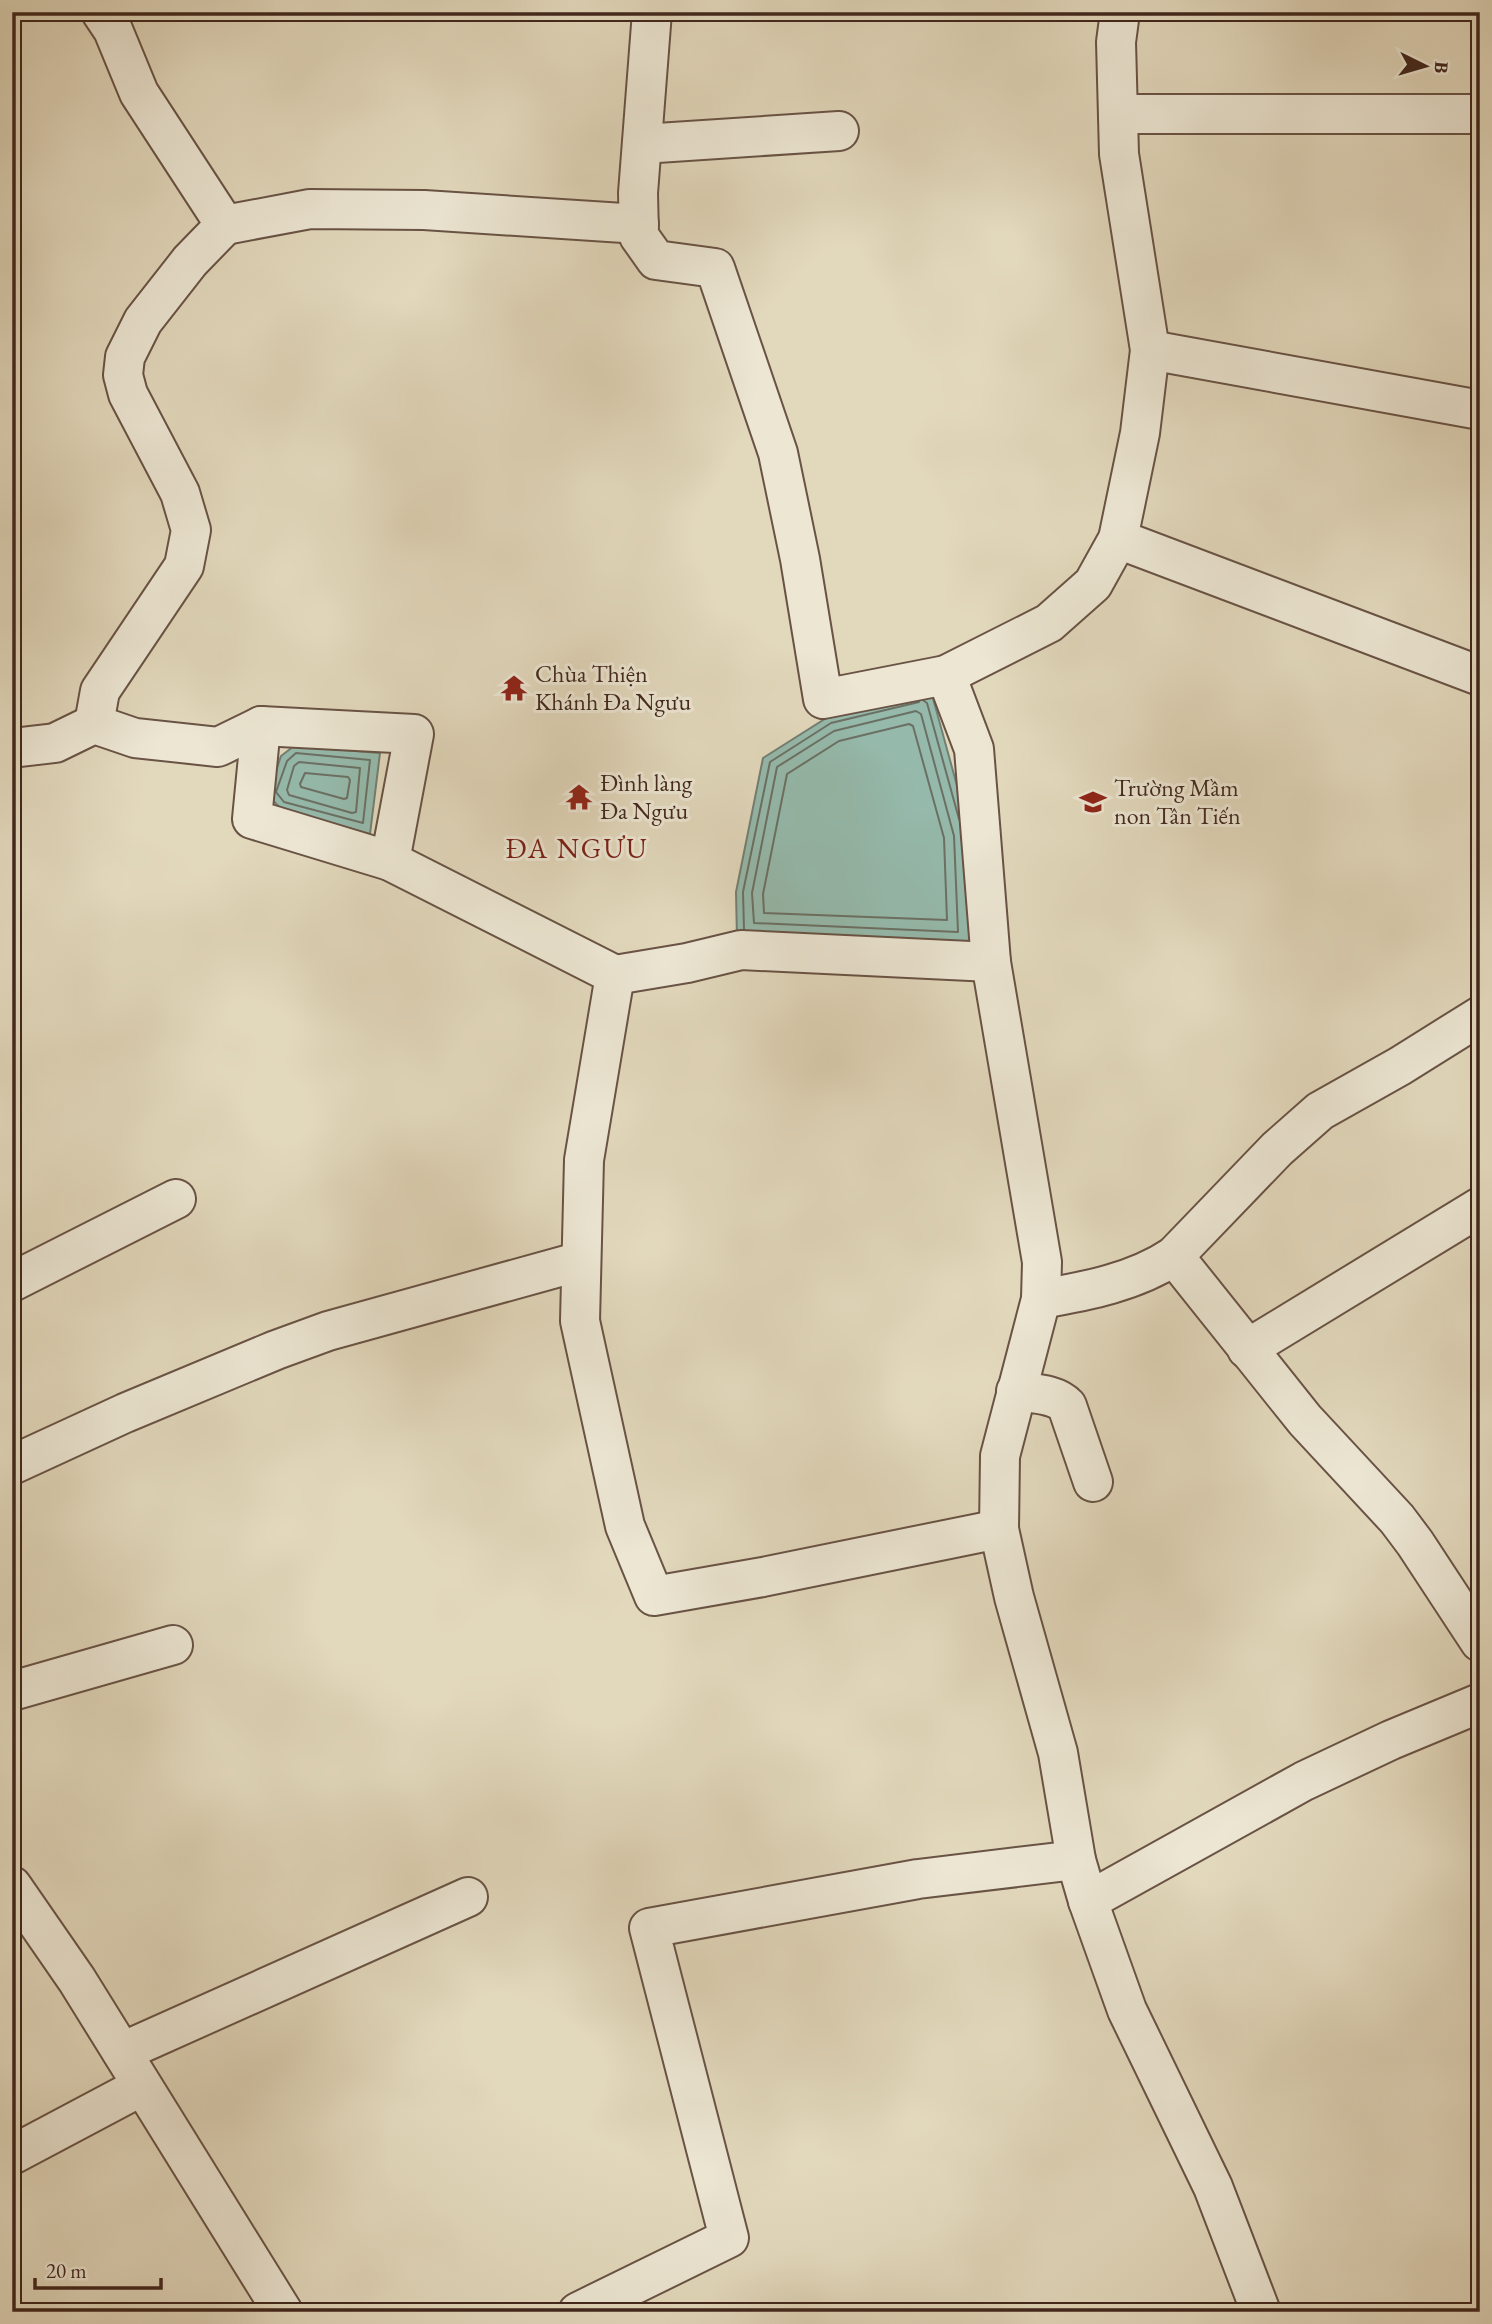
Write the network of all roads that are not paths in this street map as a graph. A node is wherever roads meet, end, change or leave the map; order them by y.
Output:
1 (102, 12) edge
2 (652, 12) edge
3 (1120, 12) edge
4 (1118, 114) junction
5 (1480, 114) edge
6 (839, 131) dead end
7 (642, 144) junction
8 (225, 225) junction
9 (639, 225) junction
10 (1150, 350) junction
11 (1480, 410) edge
12 (1118, 539) junction
13 (946, 675) junction
14 (1480, 676) edge
15 (94, 724) junction
16 (261, 726) junction
17 (12, 748) edge
18 (390, 861) junction
19 (991, 962) junction
20 (615, 975) junction
21 (1480, 1016) edge
22 (176, 1199) dead end
23 (1480, 1207) edge
24 (1174, 1256) junction
25 (581, 1261) junction
26 (12, 1282) edge
27 (1041, 1298) junction
28 (1247, 1349) junction
29 (1016, 1391) junction
30 (12, 1465) edge
31 (1093, 1482) dead end
32 (999, 1529) junction
33 (1480, 1642) edge
34 (173, 1645) dead end
35 (12, 1691) edge
36 (1480, 1703) edge
37 (1076, 1860) junction
38 (12, 1886) edge
39 (468, 1897) dead end
40 (1088, 1901) junction
41 (121, 2052) junction
42 (142, 2086) junction
43 (12, 2155) edge
44 (282, 2312) edge
45 (579, 2312) edge
46 (1261, 2312) edge

1 - 8 street
2 - 7 street
3 - 4 street
4 - 5 street
4 - 10 street
6 - 7 street
7 - 9 street
8 - 9 street
8 - 15 street
9 - 13 street
10 - 11 street
10 - 12 street
12 - 13 street
12 - 14 street
13 - 19 street
15 - 16 street
15 - 17 street
16 - 18 street
16 - 18 street
18 - 20 street
19 - 20 street
19 - 27 street
20 - 25 street
21 - 24 street
22 - 26 street
23 - 28 street
24 - 27 street
24 - 28 street
25 - 30 street
25 - 32 street
27 - 29 street
28 - 33 street
29 - 31 street
29 - 32 street
32 - 37 street
34 - 35 street
36 - 40 street
37 - 40 street
37 - 45 street
38 - 41 street
39 - 41 street
40 - 46 street
41 - 42 street
42 - 43 street
42 - 44 street

